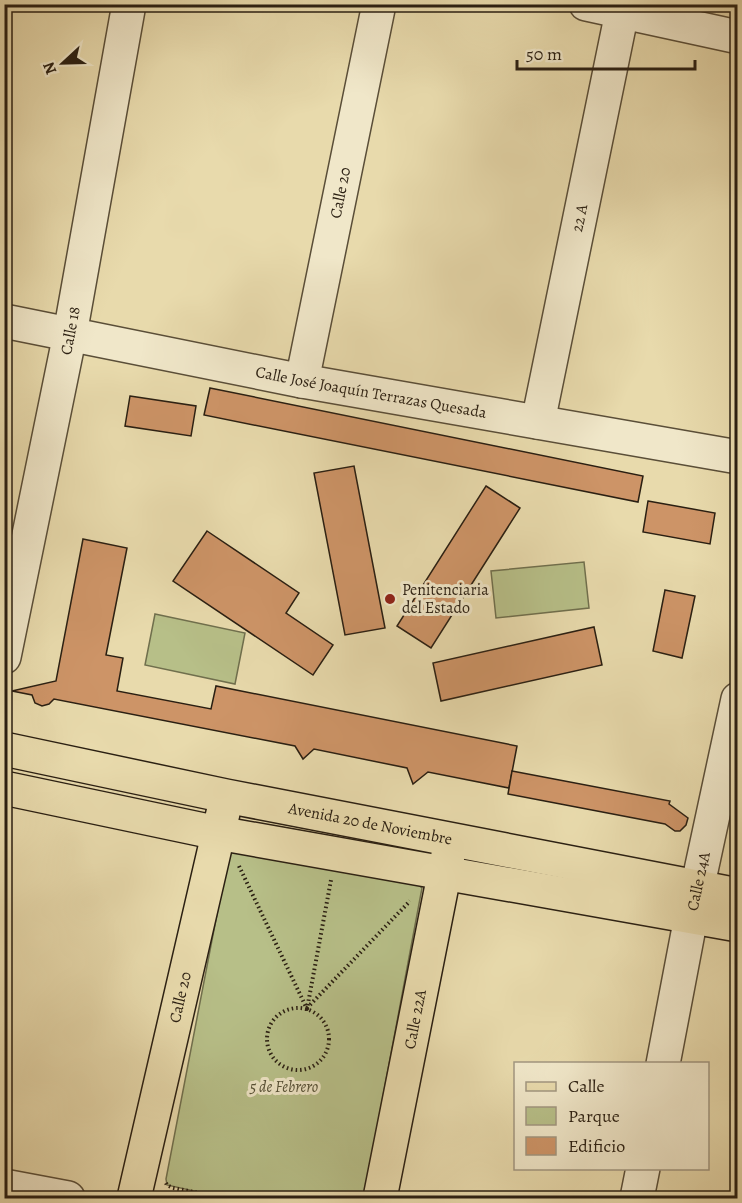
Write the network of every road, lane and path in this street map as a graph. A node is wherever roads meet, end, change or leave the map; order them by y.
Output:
1 (129, 4) edge
2 (379, 4) edge
3 (586, 4) edge
4 (622, 12) junction
5 (738, 37) edge
6 (4, 321) edge
7 (70, 334) junction
8 (302, 381) junction
9 (537, 422) junction
10 (738, 457) edge
11 (4, 657) edge
12 (738, 699) edge
13 (4, 750) edge
14 (4, 788) edge
15 (226, 796) junction
16 (218, 833) junction
17 (451, 841) junction
18 (237, 860) dead end
19 (445, 872) junction
20 (332, 878) dead end
21 (738, 895) edge
22 (414, 897) dead end
23 (694, 902) junction
24 (738, 925) edge
25 (307, 1009) junction
26 (663, 1062) edge
27 (643, 1170) edge
28 (165, 1179) dead end
29 (4, 1186) edge
30 (68, 1198) edge
31 (134, 1198) edge
32 (225, 1198) edge
33 (380, 1198) edge
34 (637, 1198) edge

1 - 7 street, Calle 18
2 - 8 street, Calle 20
3 - 4 street
4 - 5 street
4 - 9 street, 22 A
6 - 7 street, Calle José Joaquín Terrazas Quesada
7 - 8 street, Calle José Joaquín Terrazas Quesada
7 - 11 street, Calle 18
8 - 9 street, Calle José Joaquín Terrazas Quesada
9 - 10 street, Calle José Joaquín Terrazas Quesada
12 - 23 street, Calle 24A
13 - 15 main road, Avenida 20 de Noviembre
14 - 16 main road, Avenida 20 de Noviembre
15 - 16 main road, Calle 20
15 - 17 main road, Avenida 20 de Noviembre
16 - 19 main road, Avenida 20 de Noviembre
16 - 31 main road, Calle 20
17 - 19 main road, Calle 22A
17 - 23 main road, Avenida 20 de Noviembre
18 - 25 path
19 - 23 main road, Avenida 20 de Noviembre
19 - 33 main road, Calle 22A
20 - 25 path
21 - 23 main road, Avenida 20 de Noviembre
22 - 25 path
23 - 24 main road, Avenida 20 de Noviembre
23 - 26 street, Calle 24A
25 - 25 path
27 - 34 street
28 - 32 path
29 - 30 street

